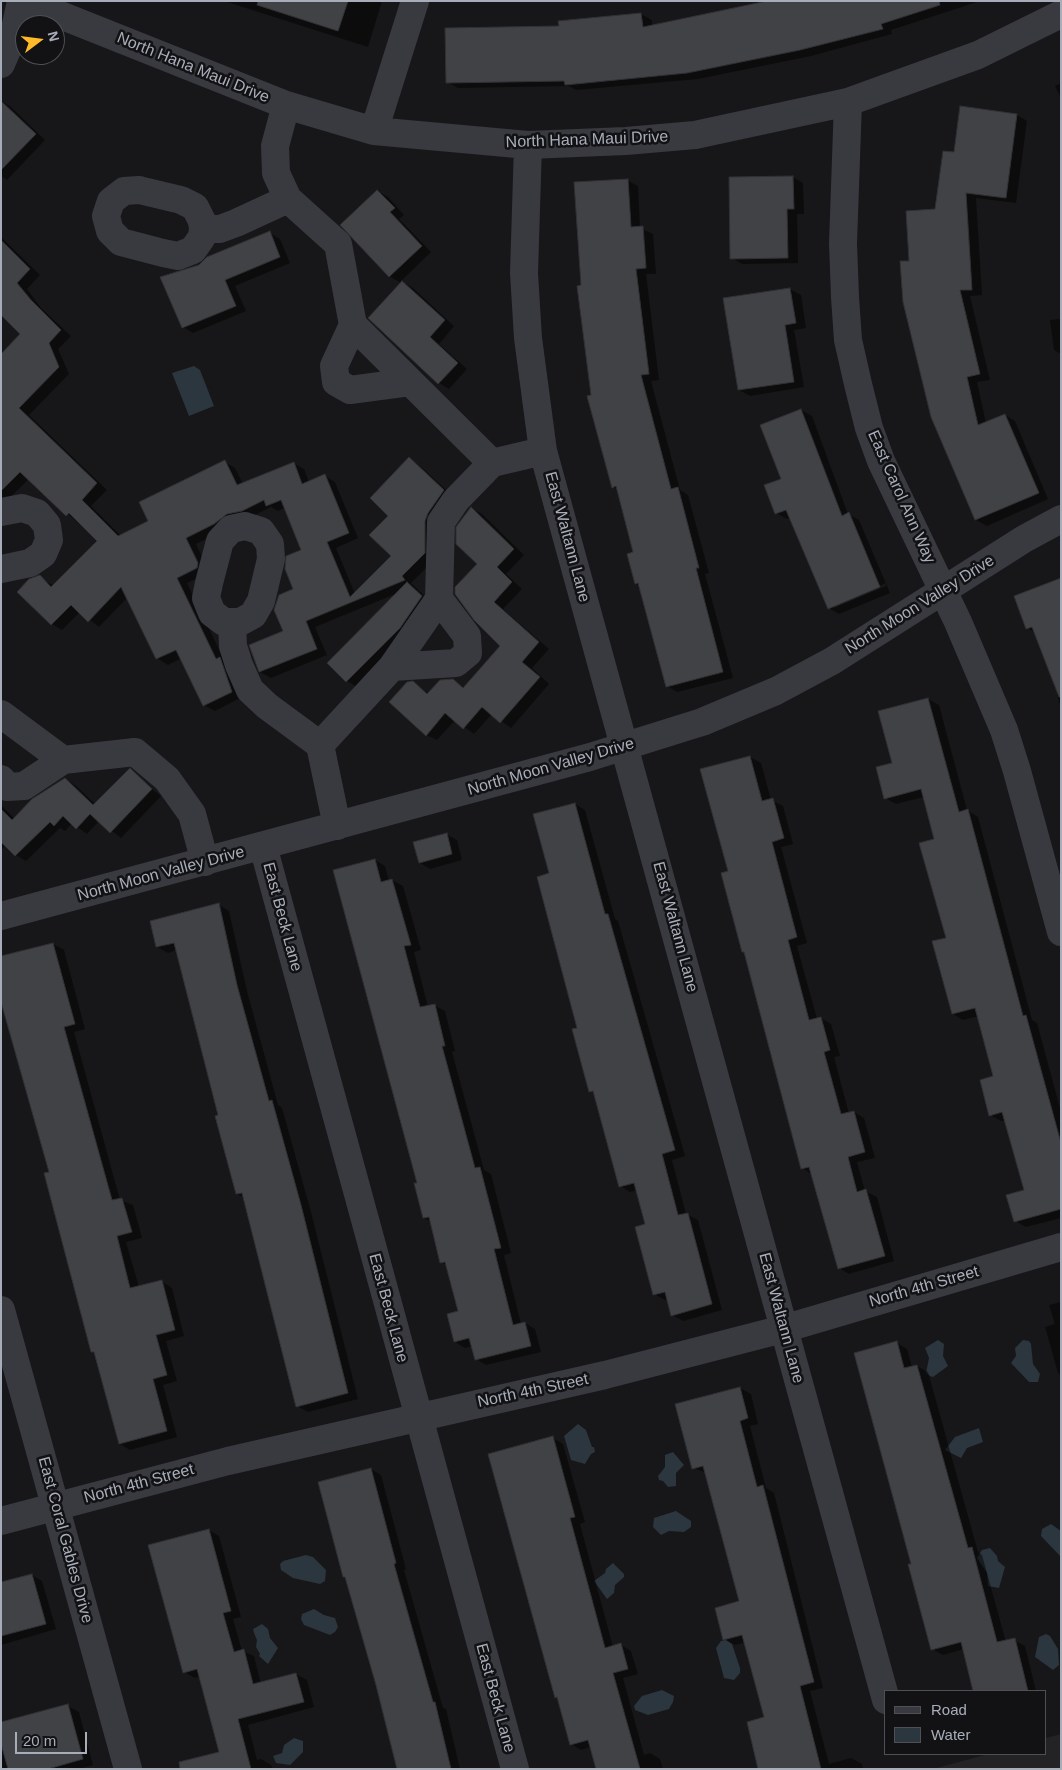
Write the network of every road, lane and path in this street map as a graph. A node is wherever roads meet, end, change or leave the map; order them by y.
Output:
1 (21, 1) edge
2 (25, 1) edge
3 (415, 1) edge
4 (1055, 1) edge
5 (1061, 12) edge
6 (1, 64) edge
7 (848, 102) junction
8 (286, 105) junction
9 (374, 131) junction
10 (528, 145) junction
11 (288, 199) junction
12 (203, 229) dead end
13 (353, 324) junction
14 (410, 382) junction
15 (543, 451) junction
16 (492, 463) junction
17 (1, 512) edge
18 (1061, 519) edge
19 (1, 569) edge
20 (944, 590) junction
21 (439, 599) junction
22 (232, 622) dead end
23 (392, 667) junction
24 (1, 714) edge
25 (320, 745) junction
26 (625, 746) junction
27 (62, 760) junction
28 (1, 779) edge
29 (337, 826) junction
30 (263, 846) junction
31 (205, 862) junction
32 (1, 916) edge
33 (1061, 932) edge
34 (1061, 1247) edge
35 (1, 1310) edge
36 (783, 1329) junction
37 (418, 1416) junction
38 (55, 1506) junction
39 (1, 1521) edge
40 (884, 1693) edge
41 (128, 1769) edge
42 (515, 1769) edge

1 - 6 street
2 - 8 street, North Hana Maui Drive
3 - 9 street
4 - 5 street
5 - 7 street, North Hana Maui Drive
7 - 10 street, North Hana Maui Drive
7 - 20 street, East Carol Ann Way
8 - 9 street, North Hana Maui Drive
8 - 11 street
9 - 10 street, North Hana Maui Drive
10 - 15 street, East Waltann Lane
11 - 12 street
11 - 13 street
13 - 14 street
13 - 14 street
14 - 16 street
15 - 16 street
15 - 26 street, East Waltann Lane
16 - 21 street
17 - 19 street
18 - 20 street, North Moon Valley Drive
20 - 26 street, North Moon Valley Drive
20 - 33 street, East Carol Ann Way
21 - 23 street
21 - 23 street
22 - 25 street
23 - 25 street
24 - 27 street
25 - 29 street
26 - 29 street, North Moon Valley Drive
26 - 36 street, East Waltann Lane
27 - 28 street
27 - 31 street
29 - 30 street, North Moon Valley Drive
30 - 31 street, North Moon Valley Drive
30 - 37 street, East Beck Lane
31 - 32 street, North Moon Valley Drive
34 - 36 street, North 4th Street
35 - 38 street, East Coral Gables Drive
36 - 37 street, North 4th Street
36 - 40 street, East Waltann Lane
37 - 38 street, North 4th Street
37 - 42 street, East Beck Lane
38 - 39 street, North 4th Street
38 - 41 street, East Coral Gables Drive

